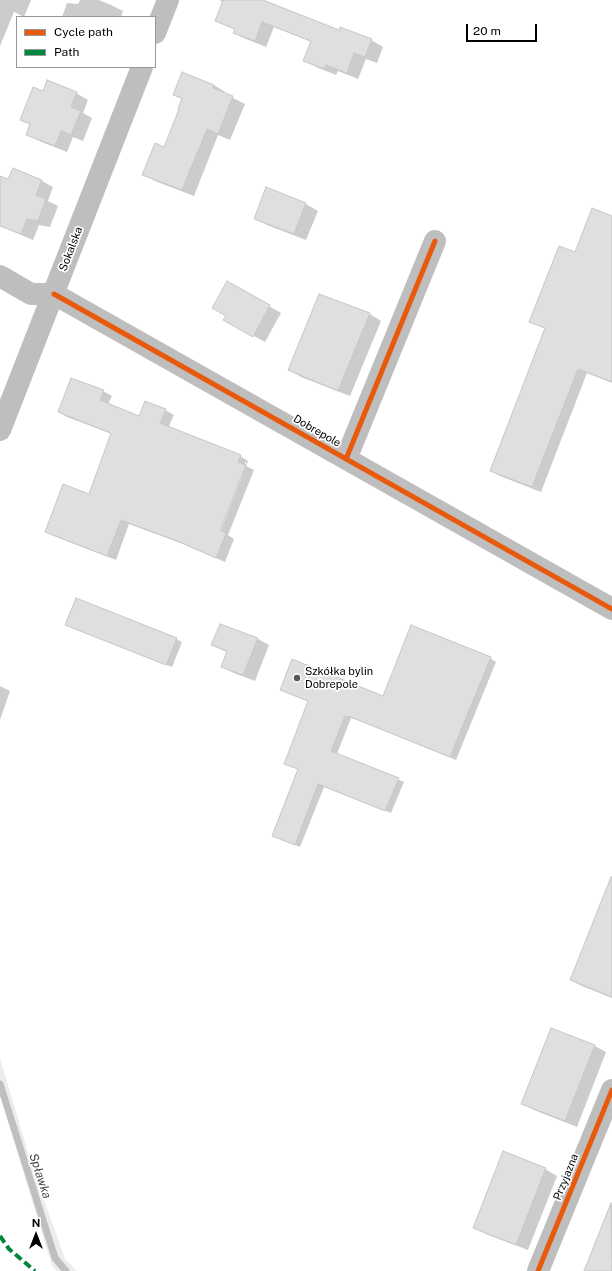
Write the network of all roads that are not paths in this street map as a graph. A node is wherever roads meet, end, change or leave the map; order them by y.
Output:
1 (168, 0) edge
2 (156, 30) edge
3 (142, 68) edge
4 (435, 241) dead end
5 (0, 276) edge
6 (54, 294) junction
7 (0, 430) edge
8 (346, 459) junction
9 (612, 608) edge
10 (612, 1090) edge
11 (538, 1271) edge

1 - 2 street
3 - 6 street, Sokalska
4 - 8 street
5 - 6 street
6 - 7 street, Sokalska
6 - 8 street, Dobrepole
8 - 9 street, Dobrepole
10 - 11 street, Przyjazna

